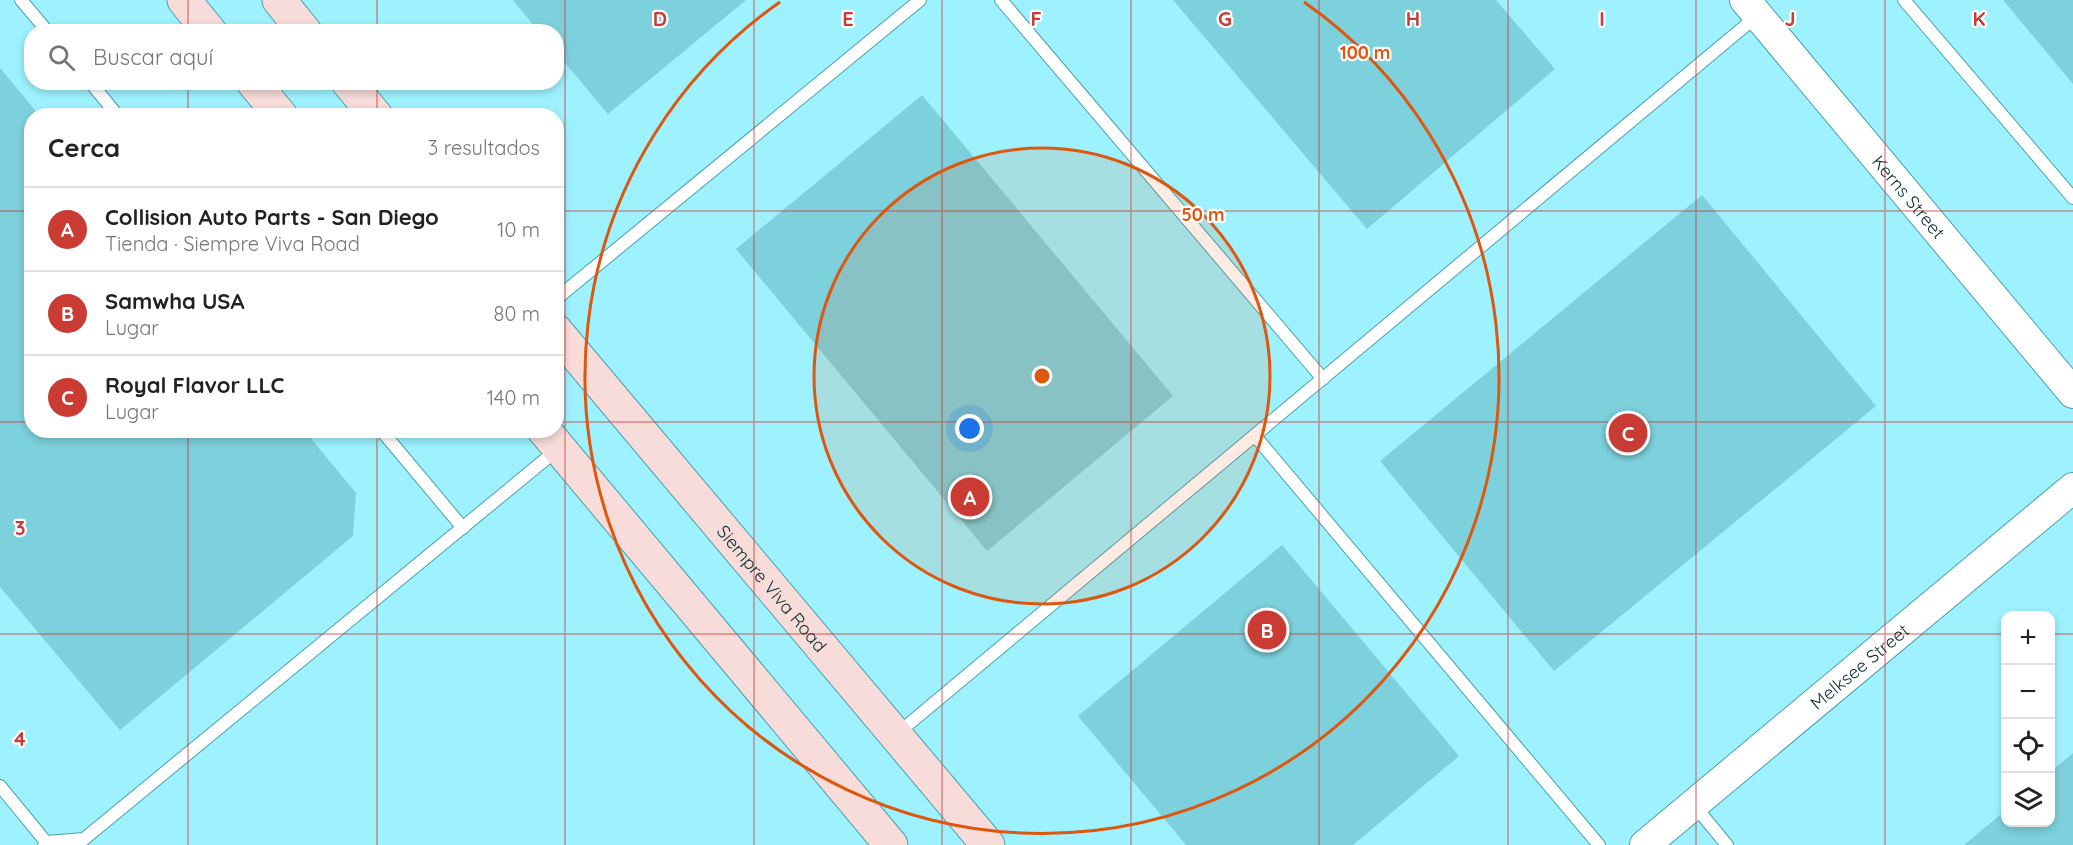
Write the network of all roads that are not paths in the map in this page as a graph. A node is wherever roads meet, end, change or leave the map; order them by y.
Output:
1 (21, 0) edge
2 (184, 0) edge
3 (279, 0) edge
4 (921, 0) edge
5 (1001, 0) edge
6 (1904, 0) edge
7 (1751, 7) edge
8 (41, 24) edge
9 (204, 24) edge
10 (298, 24) edge
11 (97, 90) edge
12 (260, 90) edge
13 (355, 90) edge
14 (111, 108) edge
15 (274, 108) edge
16 (369, 108) edge
17 (2073, 198) edge
18 (564, 292) edge
19 (564, 341) edge
20 (1323, 379) junction
21 (2073, 393) edge
22 (1255, 436) junction
23 (388, 438) edge
24 (552, 440) edge
25 (2073, 488) edge
26 (463, 528) junction
27 (896, 735) junction
28 (0, 786) edge
29 (1694, 805) junction
30 (45, 843) edge
31 (891, 845) edge
32 (988, 845) edge
33 (1599, 845) edge
34 (1646, 845) edge
35 (1727, 845) edge

1 - 8 lane
2 - 9 main road
3 - 10 main road
4 - 18 lane
5 - 20 lane
6 - 17 lane
7 - 20 lane
7 - 21 street, Kerns Street
11 - 14 lane
12 - 15 main road
13 - 16 main road
19 - 27 main road, Siempre Viva Road
20 - 22 lane
22 - 27 lane
22 - 33 lane
23 - 26 lane
24 - 26 lane
24 - 31 main road
25 - 29 street, Melksee Street
26 - 30 lane
27 - 32 main road, Siempre Viva Road
28 - 30 lane
29 - 34 street, Melksee Street
29 - 35 lane

